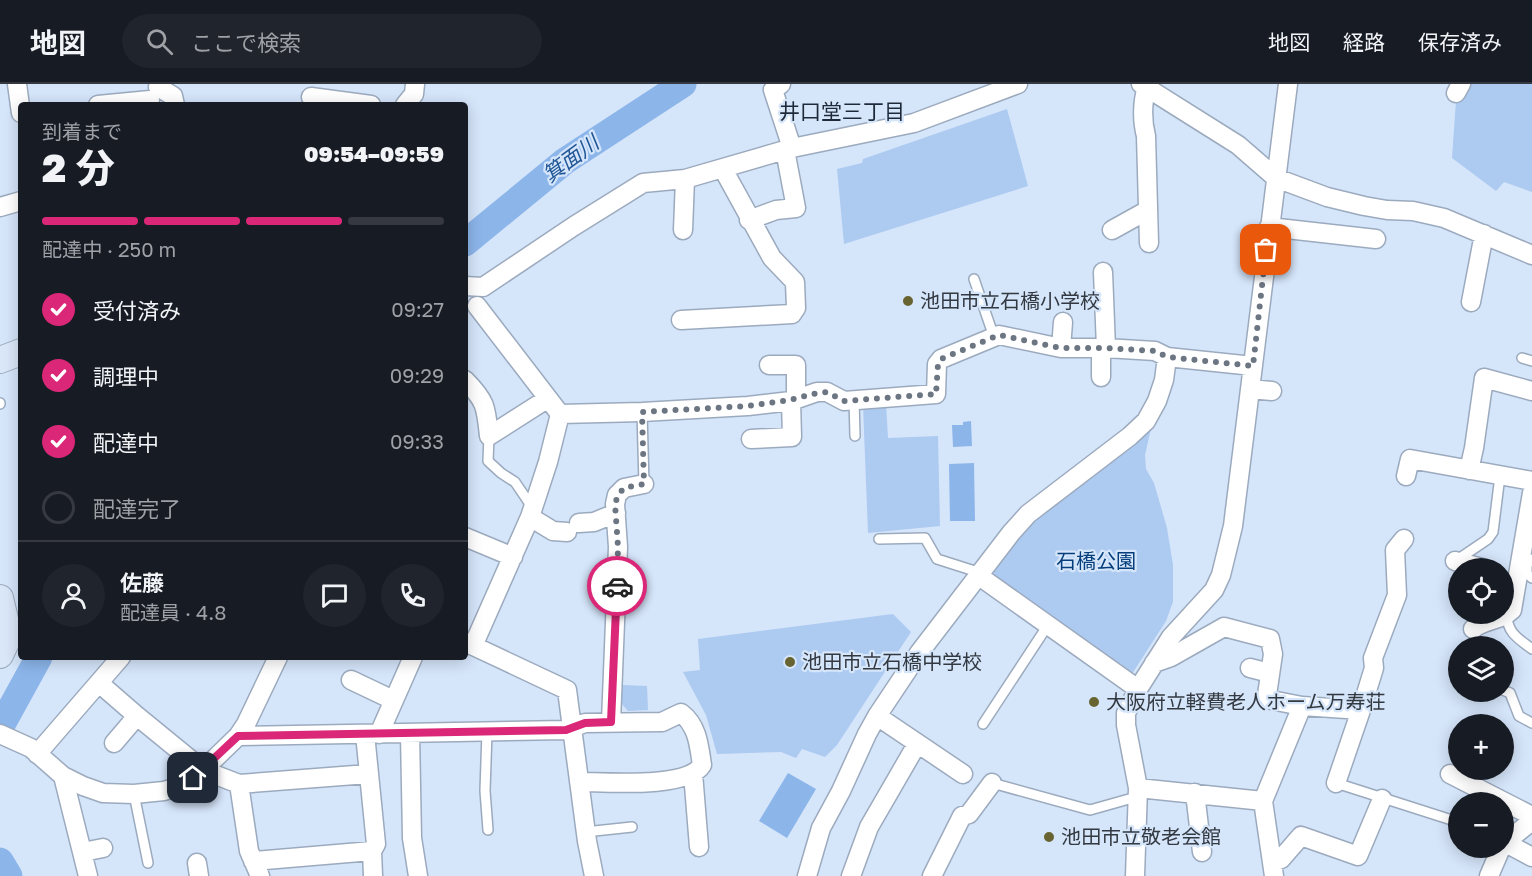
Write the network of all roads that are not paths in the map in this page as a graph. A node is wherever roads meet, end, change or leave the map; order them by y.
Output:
1 (17, 84) edge
2 (415, 84) edge
3 (781, 84) edge
4 (1018, 84) edge
5 (1288, 84) edge
6 (1145, 85) edge
7 (331, 92) edge
8 (153, 94) edge
9 (311, 97) dead end
10 (19, 102) edge
11 (113, 102) edge
12 (175, 102) edge
13 (362, 102) edge
14 (407, 102) edge
15 (788, 149) junction
16 (723, 169) junction
17 (1276, 178) junction
18 (685, 179) junction
19 (18, 202) edge
20 (0, 207) edge
21 (1148, 210) junction
22 (749, 220) junction
23 (1269, 227) junction
24 (683, 230) dead end
25 (1112, 230) dead end
26 (1484, 234) junction
27 (1376, 239) dead end
28 (1149, 243) dead end
29 (1532, 255) edge
30 (1103, 272) dead end
31 (974, 279) dead end
32 (474, 286) edge
33 (1471, 302) dead end
34 (477, 306) junction
35 (468, 316) edge
36 (681, 320) dead end
37 (1063, 322) dead end
38 (994, 337) junction
39 (1061, 348) junction
40 (1103, 348) junction
41 (18, 353) edge
42 (1167, 357) junction
43 (1522, 358) dead end
44 (0, 360) edge
45 (1532, 361) edge
46 (769, 366) dead end
47 (1253, 366) junction
48 (1101, 377) dead end
49 (468, 383) edge
50 (1250, 390) junction
51 (1272, 391) dead end
52 (1532, 391) edge
53 (546, 399) junction
54 (793, 400) junction
55 (854, 400) junction
56 (642, 412) junction
57 (560, 414) junction
58 (489, 436) junction
59 (855, 436) dead end
60 (751, 440) dead end
61 (1409, 461) dead end
62 (1469, 470) junction
63 (1500, 476) junction
64 (1532, 481) edge
65 (644, 484) joint
66 (1532, 493) edge
67 (532, 513) junction
68 (615, 513) junction
69 (1406, 534) dead end
70 (468, 538) edge
71 (879, 539) dead end
72 (513, 557) junction
73 (1460, 558) edge
74 (1522, 569) edge
75 (980, 575) junction
76 (0, 598) edge
77 (1514, 602) edge
78 (1478, 624) edge
79 (1507, 624) edge
80 (1048, 625) junction
81 (1473, 628) dead end
82 (469, 644) edge
83 (1532, 649) edge
84 (0, 655) edge
85 (119, 660) edge
86 (277, 660) edge
87 (412, 660) edge
88 (1154, 663) junction
89 (1250, 668) dead end
90 (1270, 673) junction
91 (351, 680) dead end
92 (99, 683) junction
93 (1138, 688) junction
94 (393, 700) junction
95 (1514, 702) edge
96 (1302, 706) junction
97 (1361, 710) junction
98 (136, 716) junction
99 (877, 716) junction
100 (611, 722) junction
101 (1532, 723) edge
102 (983, 724) dead end
103 (573, 728) junction
104 (487, 732) junction
105 (410, 733) junction
106 (0, 734) edge
107 (372, 734) junction
108 (238, 736) junction
109 (114, 743) dead end
110 (916, 744) junction
111 (37, 754) junction
112 (203, 770) junction
113 (693, 773) junction
114 (368, 774) junction
115 (963, 774) dead end
116 (63, 776) junction
117 (1457, 780) edge
118 (579, 782) junction
119 (992, 783) joint
120 (1336, 783) joint
121 (239, 784) junction
122 (1134, 793) junction
123 (1195, 793) junction
124 (134, 794) junction
125 (1382, 799) junction
126 (1263, 801) junction
127 (1532, 818) edge
128 (1448, 819) edge
129 (632, 827) dead end
130 (488, 830) dead end
131 (585, 832) junction
132 (1514, 834) edge
133 (702, 836) dead end
134 (103, 848) dead end
135 (1514, 849) edge
136 (372, 851) junction
137 (83, 852) junction
138 (1202, 852) dead end
139 (1532, 857) edge
140 (1497, 858) edge
141 (148, 863) dead end
142 (257, 869) edge
143 (1274, 872) edge
144 (88, 876) edge
145 (373, 876) edge
146 (418, 876) edge
147 (594, 876) edge
148 (807, 876) edge
149 (851, 876) edge
150 (932, 876) edge
151 (1139, 876) edge
152 (1489, 876) edge

1 - 10 street
2 - 14 street
3 - 15 street
4 - 15 street
5 - 17 street
6 - 17 street
6 - 21 street
7 - 9 street
7 - 13 street
8 - 11 street
8 - 12 street
15 - 16 street
15 - 22 street
16 - 18 street
16 - 22 street
17 - 23 street
17 - 26 street
18 - 24 street
18 - 32 street
19 - 20 street
21 - 25 street
21 - 28 street
22 - 36 street
23 - 27 street
23 - 47 street
26 - 29 street
26 - 33 street
30 - 40 street
31 - 38 lane
32 - 34 street
34 - 35 street
34 - 53 street
37 - 39 street
38 - 39 street
38 - 55 street
39 - 40 street
40 - 42 street
40 - 48 street
41 - 44 street
42 - 47 street
42 - 75 street
43 - 45 lane
46 - 54 street
47 - 50 street
49 - 58 street
50 - 51 street
50 - 88 street
52 - 62 street
53 - 57 street
53 - 58 street
54 - 55 street
54 - 56 street
54 - 60 street
55 - 59 lane
56 - 57 street
56 - 65 lane
57 - 67 street
58 - 67 lane
61 - 62 street
62 - 63 street
63 - 64 street
63 - 73 lane
65 - 68 street
66 - 74 street
67 - 68 street
67 - 72 street
68 - 100 street
69 - 97 street
70 - 72 street
71 - 75 lane
72 - 82 street
74 - 77 street
75 - 80 street
75 - 99 street
76 - 84 street
78 - 81 street
79 - 83 lane
80 - 93 street
80 - 102 lane
82 - 103 street
85 - 92 street
86 - 108 street
87 - 94 street
88 - 90 street
88 - 93 street
89 - 90 street
90 - 96 street
91 - 94 street
92 - 98 street
92 - 111 street
93 - 122 street
94 - 107 street
95 - 101 lane
96 - 97 street
96 - 126 street
97 - 120 street
98 - 109 street
98 - 112 street
99 - 110 street
99 - 148 street
100 - 103 street
100 - 113 street
103 - 104 street
103 - 118 street
104 - 105 street
104 - 130 lane
105 - 107 street
105 - 146 street
106 - 111 street
107 - 108 street
107 - 114 street
108 - 112 street
110 - 115 street
110 - 149 street
111 - 116 street
112 - 121 street
112 - 124 street
113 - 118 street
113 - 133 street
114 - 121 street
114 - 136 street
116 - 124 street
116 - 137 street
117 - 127 street
118 - 131 street
119 - 122 lane
119 - 150 street
120 - 125 lane
121 - 142 street
122 - 123 street
122 - 151 street
123 - 126 street
123 - 138 street
124 - 141 lane
125 - 128 lane
125 - 143 street
126 - 143 street
127 - 132 street
129 - 131 lane
131 - 147 street
134 - 137 street
135 - 139 street
136 - 142 street
136 - 145 street
137 - 144 street
140 - 152 street

